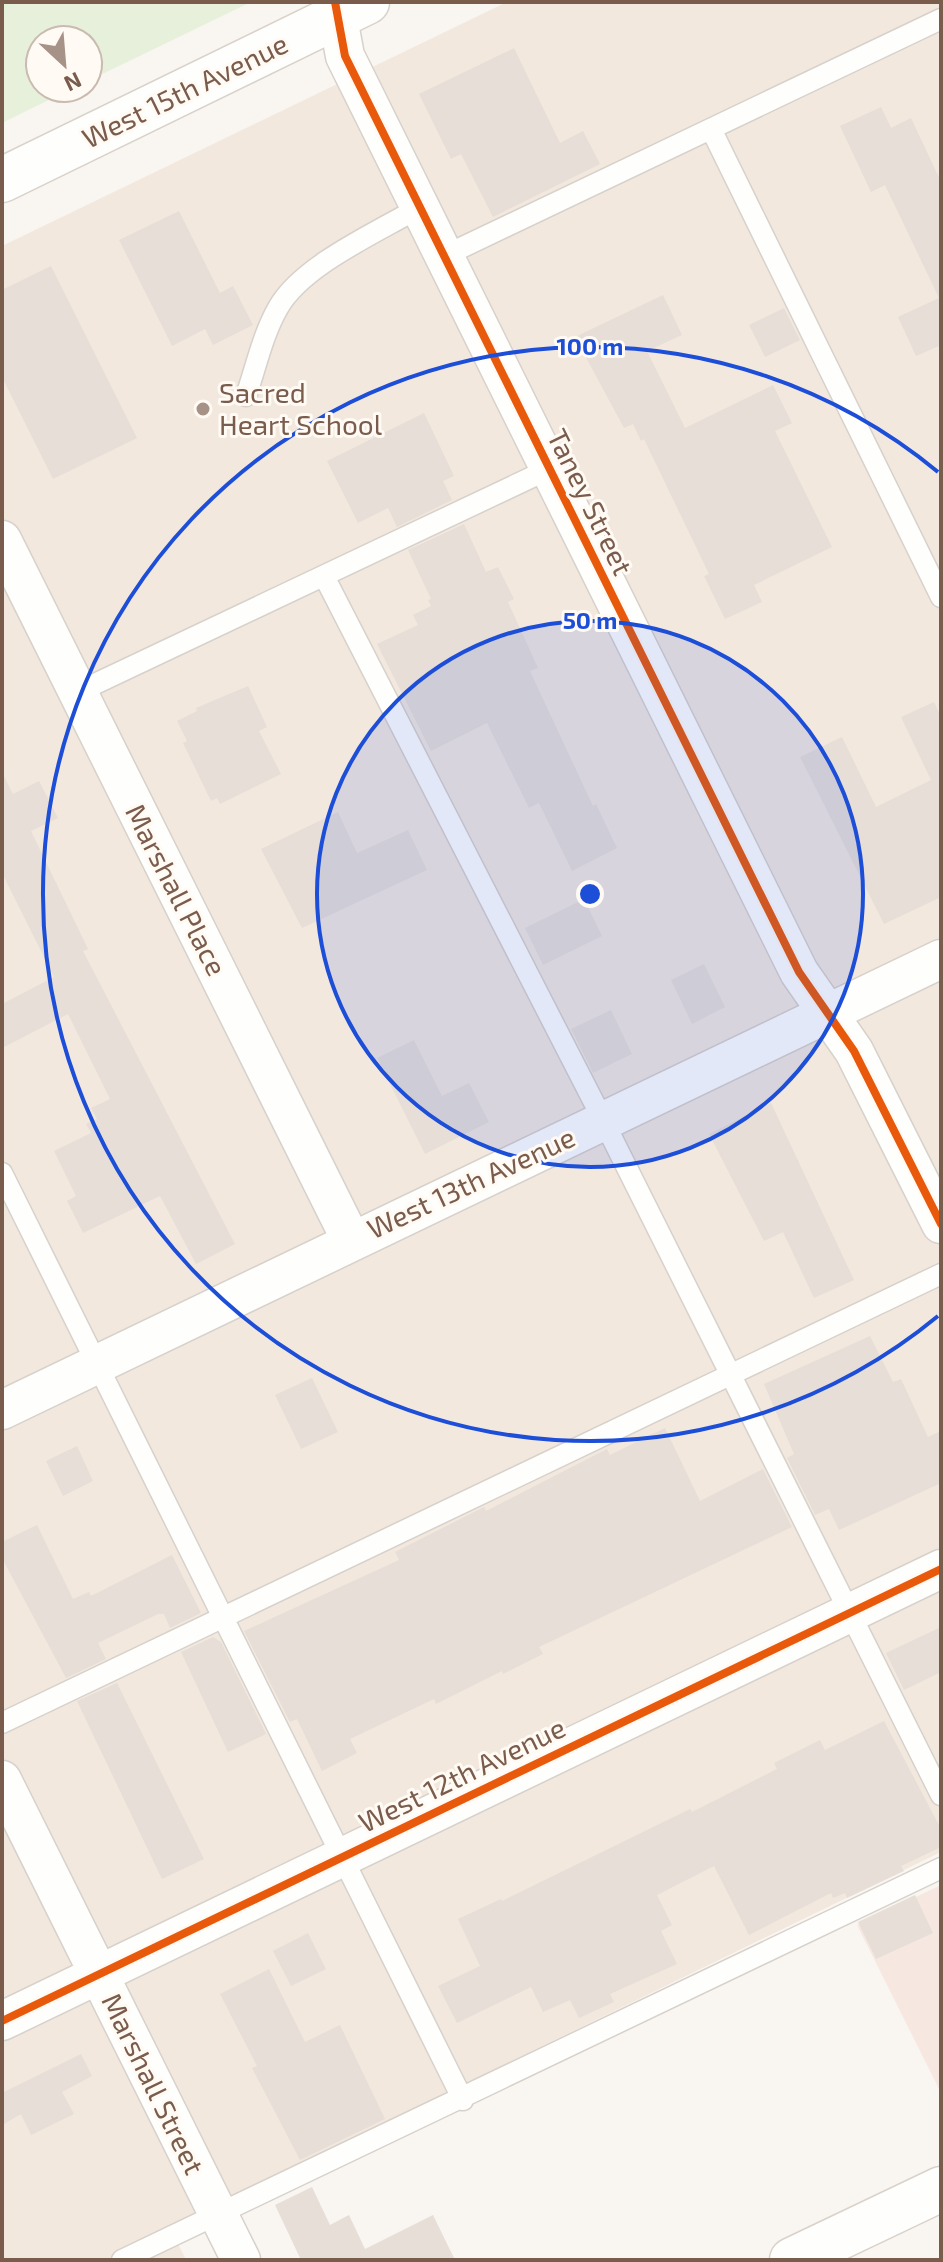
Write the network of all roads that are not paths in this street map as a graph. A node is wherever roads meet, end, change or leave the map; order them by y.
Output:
1 (347, 7) edge
2 (941, 19) edge
3 (711, 129) junction
4 (2, 180) edge
5 (420, 207) junction
6 (444, 256) junction
7 (246, 396) dead end
8 (549, 469) junction
9 (2, 540) edge
10 (325, 578) junction
11 (941, 597) edge
12 (78, 692) junction
13 (941, 959) edge
14 (828, 1013) junction
15 (603, 1120) junction
16 (2, 1173) edge
17 (941, 1224) edge
18 (351, 1240) junction
19 (941, 1274) edge
20 (97, 1364) junction
21 (731, 1375) junction
22 (2, 1410) edge
23 (941, 1569) edge
24 (850, 1613) junction
25 (222, 1616) junction
26 (2, 1723) edge
27 (2, 1780) edge
28 (941, 1795) edge
29 (343, 1857) junction
30 (941, 1868) edge
31 (98, 1974) junction
32 (2, 2021) edge
33 (463, 2100) junction
34 (941, 2189) edge
35 (218, 2214) junction
36 (122, 2260) edge
37 (241, 2260) edge
38 (792, 2260) edge

1 - 4 main road, West 15th Avenue
1 - 5 street, Taney Street
2 - 3 lane
3 - 6 lane
3 - 11 lane
5 - 6 street, Taney Street
5 - 7 lane
6 - 8 street, Taney Street
8 - 10 lane
8 - 14 street, Taney Street
9 - 12 street, Marshall Place
10 - 12 lane
10 - 15 lane
12 - 18 street, Marshall Place
13 - 14 street, West 13th Avenue
14 - 15 street, West 13th Avenue
14 - 17 street, Taney Street
15 - 18 street, West 13th Avenue
15 - 21 lane
16 - 20 lane
18 - 20 street, West 13th Avenue
19 - 21 lane
20 - 22 street, West 13th Avenue
20 - 25 lane
21 - 24 lane
21 - 25 lane
23 - 24 street, West 12th Avenue
24 - 28 lane
24 - 29 street, West 12th Avenue
25 - 26 lane
25 - 29 lane
27 - 31 street, Marshall Street
29 - 31 street, West 12th Avenue
29 - 33 lane
30 - 33 lane
31 - 32 street, West 12th Avenue
31 - 35 street, Marshall Street
33 - 35 lane
34 - 38 main road
35 - 36 lane
35 - 37 street, Marshall Street

